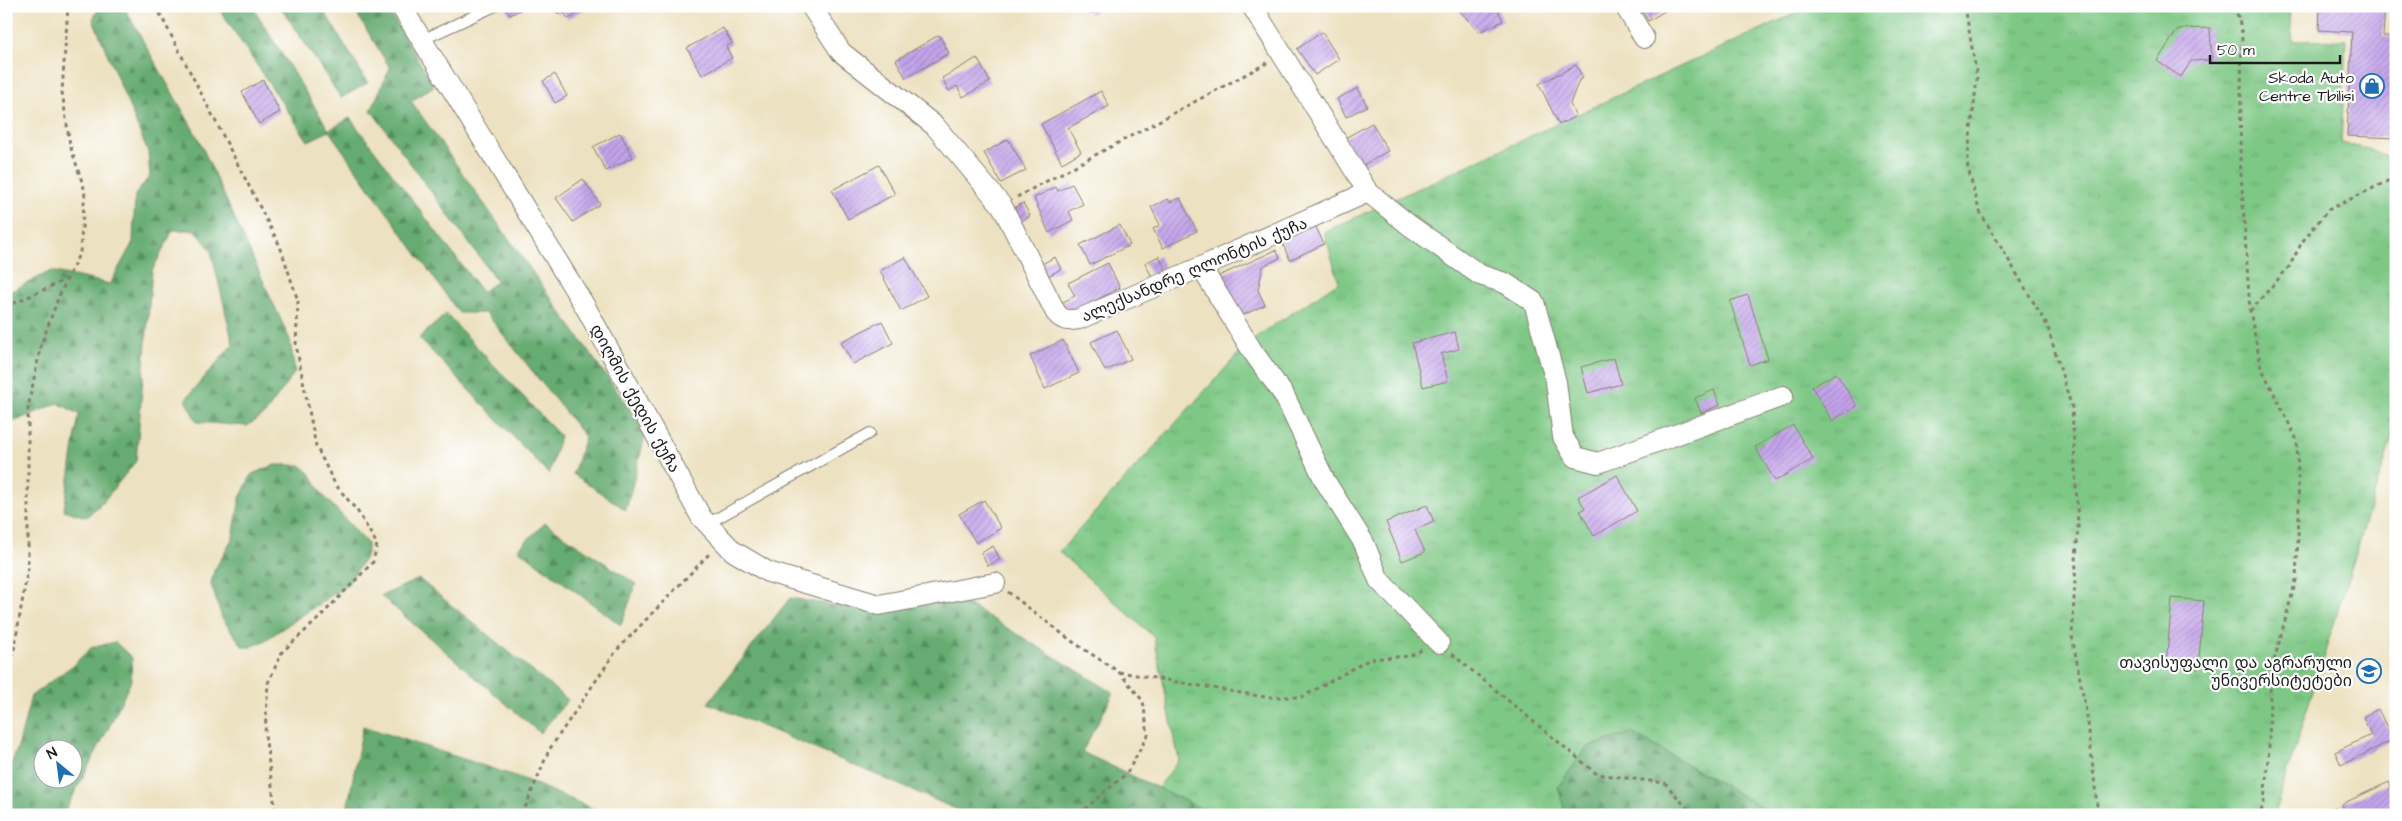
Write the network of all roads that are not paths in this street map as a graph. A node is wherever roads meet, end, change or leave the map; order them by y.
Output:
1 (401, 6) edge
2 (495, 6) edge
3 (811, 6) edge
4 (1252, 6) edge
5 (1625, 6) edge
6 (1644, 38) dead end
7 (422, 40) junction
8 (1368, 192) junction
9 (1201, 268) junction
10 (1783, 396) dead end
11 (870, 433) dead end
12 (707, 524) junction
13 (995, 583) road end
14 (1439, 643) road end

1 - 7 street, დიღმის ქედის ქუჩა
2 - 7 lane
3 - 9 street, ალექსანდრე ღლონტის ქუჩა
4 - 8 street
5 - 6 street
7 - 12 street, დიღმის ქედის ქუჩა
8 - 9 street, ალექსანდრე ღლონტის ქუჩა
8 - 10 street
9 - 14 street
11 - 12 lane
12 - 13 street, დიღმის ქედის ქუჩა

